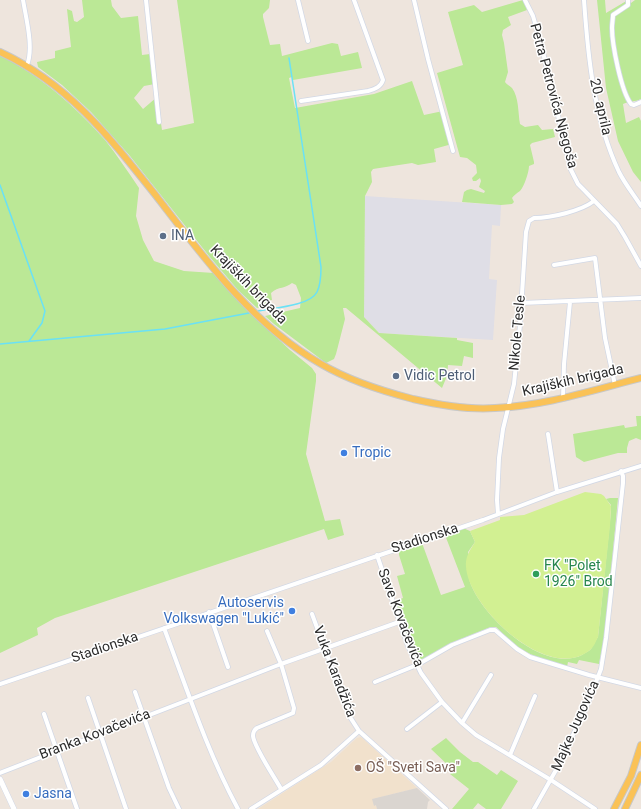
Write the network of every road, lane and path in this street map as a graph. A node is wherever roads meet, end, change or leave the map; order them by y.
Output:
1 (23, 0) edge
2 (146, 0) edge
3 (298, 0) edge
4 (354, 0) edge
5 (414, 0) edge
6 (525, 0) edge
7 (584, 0) edge
8 (628, 2) edge
9 (308, 41) dead end
10 (0, 52) edge
11 (27, 65) junction
12 (301, 101) dead end
13 (641, 102) edge
14 (159, 122) dead end
15 (453, 152) dead end
16 (594, 201) junction
17 (641, 206) edge
18 (554, 265) dead end
19 (641, 266) edge
20 (641, 298) edge
21 (600, 300) junction
22 (570, 302) junction
23 (521, 303) junction
24 (641, 378) edge
25 (615, 385) junction
26 (563, 399) junction
27 (508, 407) junction
28 (548, 434) dead end
29 (641, 466) edge
30 (621, 471) junction
31 (557, 492) junction
32 (498, 514) junction
33 (377, 555) junction
34 (210, 612) junction
35 (312, 614) dead end
36 (399, 622) junction
37 (164, 628) junction
38 (267, 631) dead end
39 (324, 648) junction
40 (281, 664) junction
41 (417, 665) junction
42 (228, 667) dead end
43 (490, 675) dead end
44 (598, 677) junction
45 (374, 682) dead end
46 (0, 684) edge
47 (641, 688) edge
48 (135, 692) dead end
49 (535, 696) dead end
50 (88, 698) dead end
51 (190, 698) junction
52 (442, 702) junction
53 (44, 714) dead end
54 (143, 716) junction
55 (462, 723) junction
56 (407, 729) dead end
57 (359, 731) junction
58 (99, 733) junction
59 (641, 744) edge
60 (56, 750) junction
61 (510, 755) junction
62 (0, 773) edge
63 (641, 775) edge
64 (0, 779) edge
65 (551, 780) junction
66 (281, 789) junction
67 (14, 809) edge
68 (77, 809) edge
69 (126, 809) edge
70 (179, 809) edge
71 (238, 809) edge
72 (251, 809) edge
73 (446, 809) edge
74 (534, 809) edge
75 (595, 809) edge
76 (614, 809) edge
77 (625, 809) edge

1 - 11 street
2 - 14 street
3 - 9 street
4 - 12 street
5 - 15 street
6 - 16 street, Petra Petrovića Njegoša
7 - 17 street, 20. aprila
8 - 13 street
10 - 11 main road, Krajiških brigada
11 - 27 main road, Krajiških brigada
16 - 19 street, Petra Petrovića Njegoša
16 - 23 street, Nikole Tesle
18 - 21 street
20 - 21 street
21 - 22 street
21 - 25 street
22 - 23 street
22 - 26 street
23 - 27 street, Nikole Tesle
24 - 25 main road, Krajiških brigada
25 - 26 main road, Krajiških brigada
26 - 27 main road, Krajiških brigada
27 - 32 street, Nikole Tesle
28 - 31 street
29 - 30 street, Stadionska
30 - 31 street, Stadionska
30 - 44 street, Majke Jugovića
31 - 32 street, Stadionska
32 - 33 street, Stadionska
33 - 34 street, Stadionska
33 - 36 street, Save Kovačevića
34 - 37 street, Stadionska
34 - 42 street
35 - 39 street, Vuka Karadžića
36 - 39 street, Branka Kovačevića
36 - 41 street, Save Kovačevića
37 - 46 street, Stadionska
37 - 51 street
38 - 40 street
39 - 40 street, Branka Kovačevića
39 - 57 street, Vuka Karadžića
40 - 51 street, Branka Kovačevića
40 - 66 street
41 - 44 street
41 - 45 street
41 - 52 street, Save Kovačevića
43 - 55 street
44 - 47 street
44 - 65 street, Majke Jugovića
48 - 54 street
49 - 61 street
50 - 58 street
51 - 54 street, Branka Kovačevića
51 - 71 street
52 - 55 street, Save Kovačevića
52 - 56 street
53 - 60 street
54 - 58 street, Branka Kovačevića
54 - 70 street
55 - 61 street, Save Kovačevića
57 - 66 street
57 - 73 street, Vuka Karadžića
58 - 60 street, Branka Kovačevića
58 - 69 street
59 - 76 main road
60 - 62 street, Branka Kovačevića
60 - 68 street
61 - 65 street, Save Kovačevića
63 - 77 main road
64 - 67 street
65 - 74 street, Majke Jugovića
65 - 75 street, Save Kovačevića
66 - 72 street

